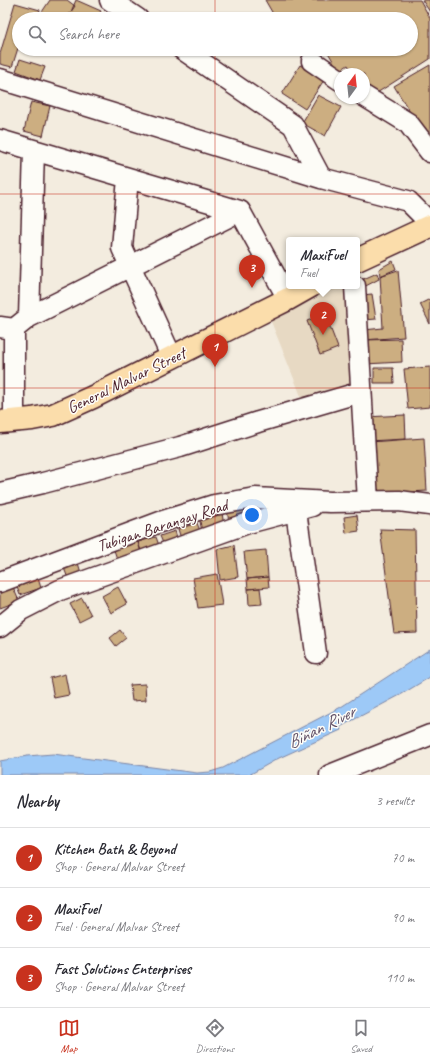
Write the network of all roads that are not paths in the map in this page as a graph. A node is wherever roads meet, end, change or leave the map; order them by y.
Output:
1 (110, 0) edge
2 (128, 12) edge
3 (192, 56) edge
4 (312, 61) dead end
5 (334, 76) edge
6 (0, 79) edge
7 (370, 100) edge
8 (0, 140) edge
9 (34, 151) junction
10 (430, 152) edge
11 (128, 178) junction
12 (322, 178) junction
13 (240, 211) junction
14 (430, 225) edge
15 (360, 259) edge
16 (130, 266) junction
17 (306, 289) edge
18 (355, 289) edge
19 (288, 299) junction
20 (14, 324) edge
21 (172, 358) junction
22 (361, 392) junction
23 (7, 421) edge
24 (0, 493) edge
25 (368, 501) junction
26 (330, 502) junction
27 (430, 505) edge
28 (296, 510) junction
29 (0, 582) edge
30 (0, 627) edge
31 (316, 653) dead end
32 (430, 735) edge
33 (330, 775) edge

1 - 2 street
3 - 12 street
4 - 5 street
6 - 12 street
7 - 10 street
8 - 9 street
9 - 11 street
9 - 20 street
11 - 13 street
11 - 16 street
12 - 14 street
13 - 16 street
13 - 19 street
14 - 15 highway
16 - 20 street
16 - 21 street
17 - 19 highway, General Malvar Street
18 - 22 street
19 - 21 highway, General Malvar Street
20 - 23 street
21 - 23 highway, General Malvar Street
22 - 24 street
22 - 25 street
25 - 26 street
25 - 27 street
26 - 28 street
26 - 29 street, Tubigan Barangay Road
28 - 30 street
28 - 31 street
32 - 33 street

